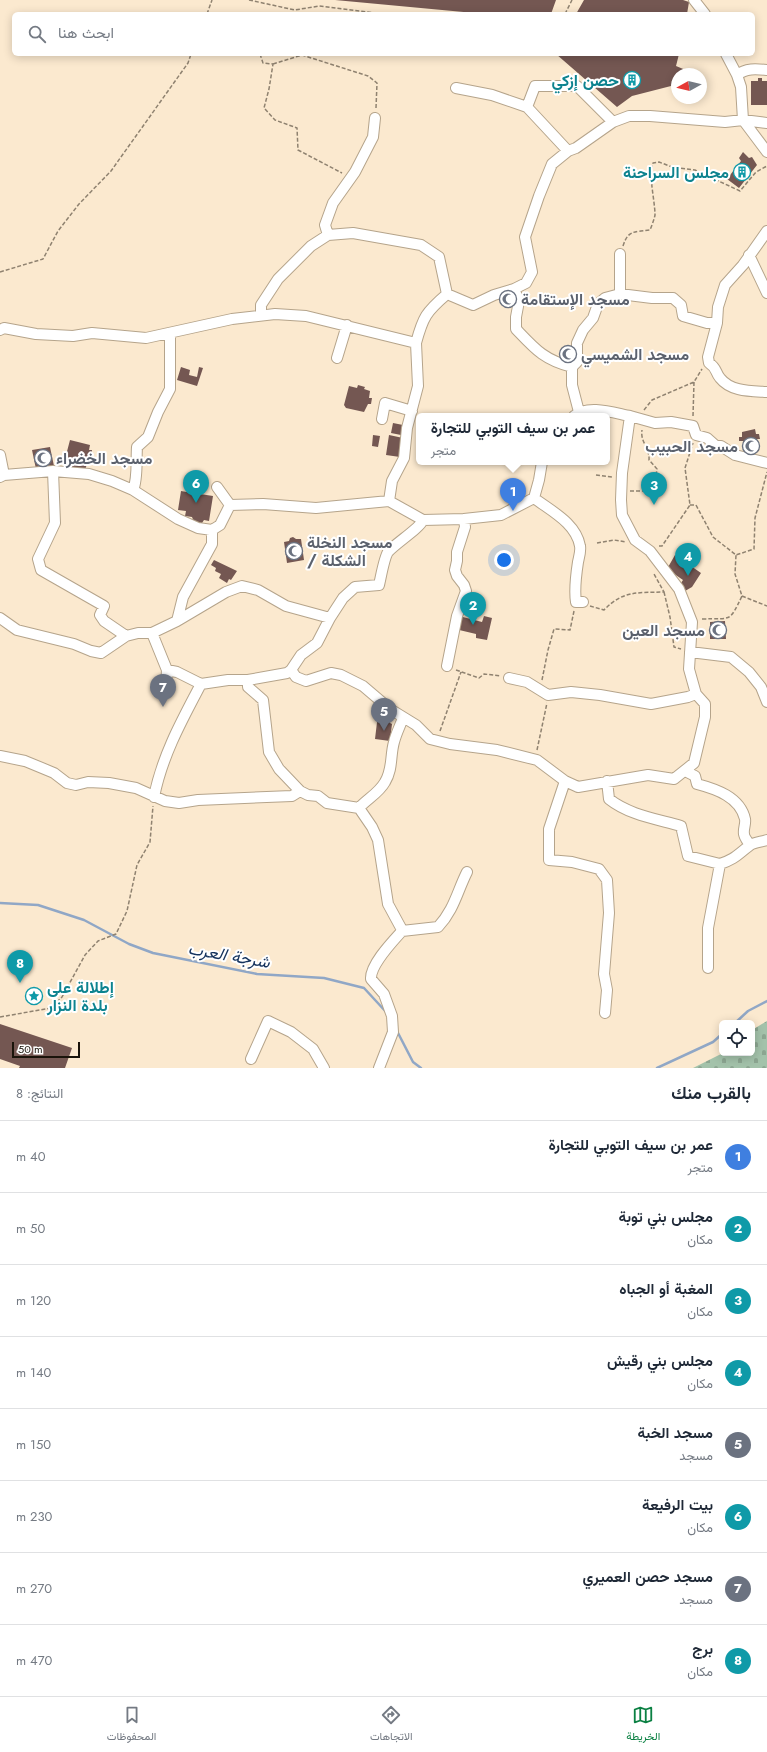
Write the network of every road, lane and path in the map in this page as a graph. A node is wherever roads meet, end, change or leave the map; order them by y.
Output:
1 (212, 0) edge
2 (249, 0) edge
3 (572, 0) edge
4 (694, 0) edge
5 (295, 10) joint
6 (207, 12) edge
7 (367, 12) edge
8 (565, 12) edge
9 (703, 12) edge
10 (190, 56) edge
11 (261, 56) edge
12 (299, 56) edge
13 (305, 56) edge
14 (727, 56) edge
15 (273, 64) junction
16 (767, 70) edge
17 (737, 75) junction
18 (456, 88) dead end
19 (527, 107) junction
20 (375, 118) joint
21 (743, 120) junction
22 (613, 122) junction
23 (767, 123) edge
24 (568, 151) junction
25 (767, 152) edge
26 (767, 166) edge
27 (350, 178) junction
28 (767, 231) edge
29 (328, 235) junction
30 (620, 254) joint
31 (749, 255) junction
32 (0, 272) edge
33 (514, 289) junction
34 (767, 293) edge
35 (447, 294) junction
36 (620, 294) junction
37 (261, 315) junction
38 (717, 323) junction
39 (347, 325) junction
40 (0, 330) edge
41 (170, 333) junction
42 (416, 343) junction
43 (708, 357) junction
44 (337, 358) dead end
45 (572, 367) junction
46 (694, 382) junction
47 (767, 392) edge
48 (412, 411) junction
49 (577, 413) edge
50 (583, 413) edge
51 (637, 418) junction
52 (382, 419) dead end
53 (694, 430) junction
54 (0, 455) edge
55 (767, 463) edge
56 (542, 465) edge
57 (53, 471) junction
58 (767, 471) edge
59 (596, 475) dead end
60 (2, 476) edge
61 (622, 478) junction
62 (217, 487) dead end
63 (133, 490) junction
64 (621, 490) junction
65 (534, 498) junction
66 (389, 501) junction
67 (230, 505) junction
68 (690, 505) junction
69 (464, 519) junction
70 (423, 520) junction
71 (212, 530) junction
72 (635, 540) junction
73 (596, 544) dead end
74 (646, 548) junction
75 (736, 555) junction
76 (653, 570) dead end
77 (664, 592) junction
78 (742, 596) junction
79 (580, 602) junction
80 (767, 606) edge
81 (0, 618) edge
82 (330, 618) junction
83 (177, 621) junction
84 (692, 622) junction
85 (152, 633) junction
86 (126, 636) junction
87 (690, 652) junction
88 (447, 666) joint
89 (167, 670) junction
90 (291, 670) junction
91 (462, 672) junction
92 (508, 678) joint
93 (248, 680) junction
94 (201, 684) junction
95 (764, 686) edge
96 (163, 693) dead end
97 (544, 693) junction
98 (696, 694) junction
99 (767, 702) edge
100 (403, 718) junction
101 (437, 741) junction
102 (0, 756) edge
103 (537, 760) junction
104 (685, 771) junction
105 (565, 781) junction
106 (607, 781) junction
107 (300, 791) junction
108 (154, 797) junction
109 (359, 808) junction
110 (767, 840) edge
111 (750, 845) junction
112 (720, 864) junction
113 (468, 872) dead end
114 (402, 931) junction
115 (708, 968) dead end
116 (605, 1013) dead end
117 (0, 1017) edge
118 (251, 1059) dead end
119 (324, 1068) edge
120 (379, 1068) edge

1 - 6 path
2 - 5 path
3 - 8 path
4 - 9 street
5 - 7 path
10 - 32 path
11 - 15 path
12 - 15 path
13 - 20 path
14 - 17 street
15 - 27 path
16 - 17 street
17 - 21 street
18 - 19 street
19 - 22 street
19 - 24 street
20 - 27 street
21 - 22 street
21 - 23 street
21 - 25 street
22 - 24 street
24 - 33 street
26 - 30 path
27 - 29 street
28 - 31 street
29 - 35 street
29 - 37 street
30 - 36 street
31 - 34 street
31 - 38 street
33 - 35 street
33 - 45 street
35 - 42 street
36 - 38 street
36 - 45 street
37 - 39 street
37 - 41 street
38 - 43 street
39 - 42 street
39 - 44 street
40 - 41 street
41 - 63 street
42 - 48 street
43 - 46 path
43 - 47 street
45 - 49 street
46 - 51 path
46 - 53 path
48 - 52 street
48 - 66 street
50 - 51 street
51 - 53 street
51 - 61 street
51 - 64 path
53 - 55 street
53 - 68 path
54 - 60 street
56 - 65 street
57 - 60 street
57 - 63 street
57 - 86 street
58 - 75 path
59 - 61 path
61 - 64 street
62 - 67 street
63 - 71 street
64 - 72 street
65 - 69 street
65 - 79 street
66 - 67 street
66 - 70 street
67 - 71 street
68 - 74 path
68 - 75 path
69 - 70 street
69 - 88 street
70 - 82 street
71 - 83 street
72 - 73 path
72 - 74 street
74 - 84 street
75 - 78 path
76 - 77 path
77 - 79 path
77 - 87 path
78 - 80 path
78 - 84 path
79 - 97 path
81 - 86 street
82 - 83 street
82 - 90 street
83 - 85 street
84 - 87 street
85 - 86 street
85 - 89 street
87 - 95 street
87 - 98 street
88 - 91 path
89 - 94 street
89 - 96 street
90 - 93 street
90 - 100 street
91 - 92 path
91 - 101 path
92 - 97 street
93 - 94 street
93 - 107 street
94 - 108 street
95 - 99 street
97 - 98 street
97 - 103 path
98 - 104 street
100 - 101 street
100 - 109 street
101 - 103 street
102 - 108 street
103 - 105 street
104 - 106 street
104 - 111 street
105 - 106 street
105 - 116 street
106 - 112 street
107 - 108 street
107 - 109 street
108 - 117 path
109 - 114 street
110 - 111 street
111 - 112 street
112 - 115 street
113 - 114 street
114 - 120 street
118 - 119 street

